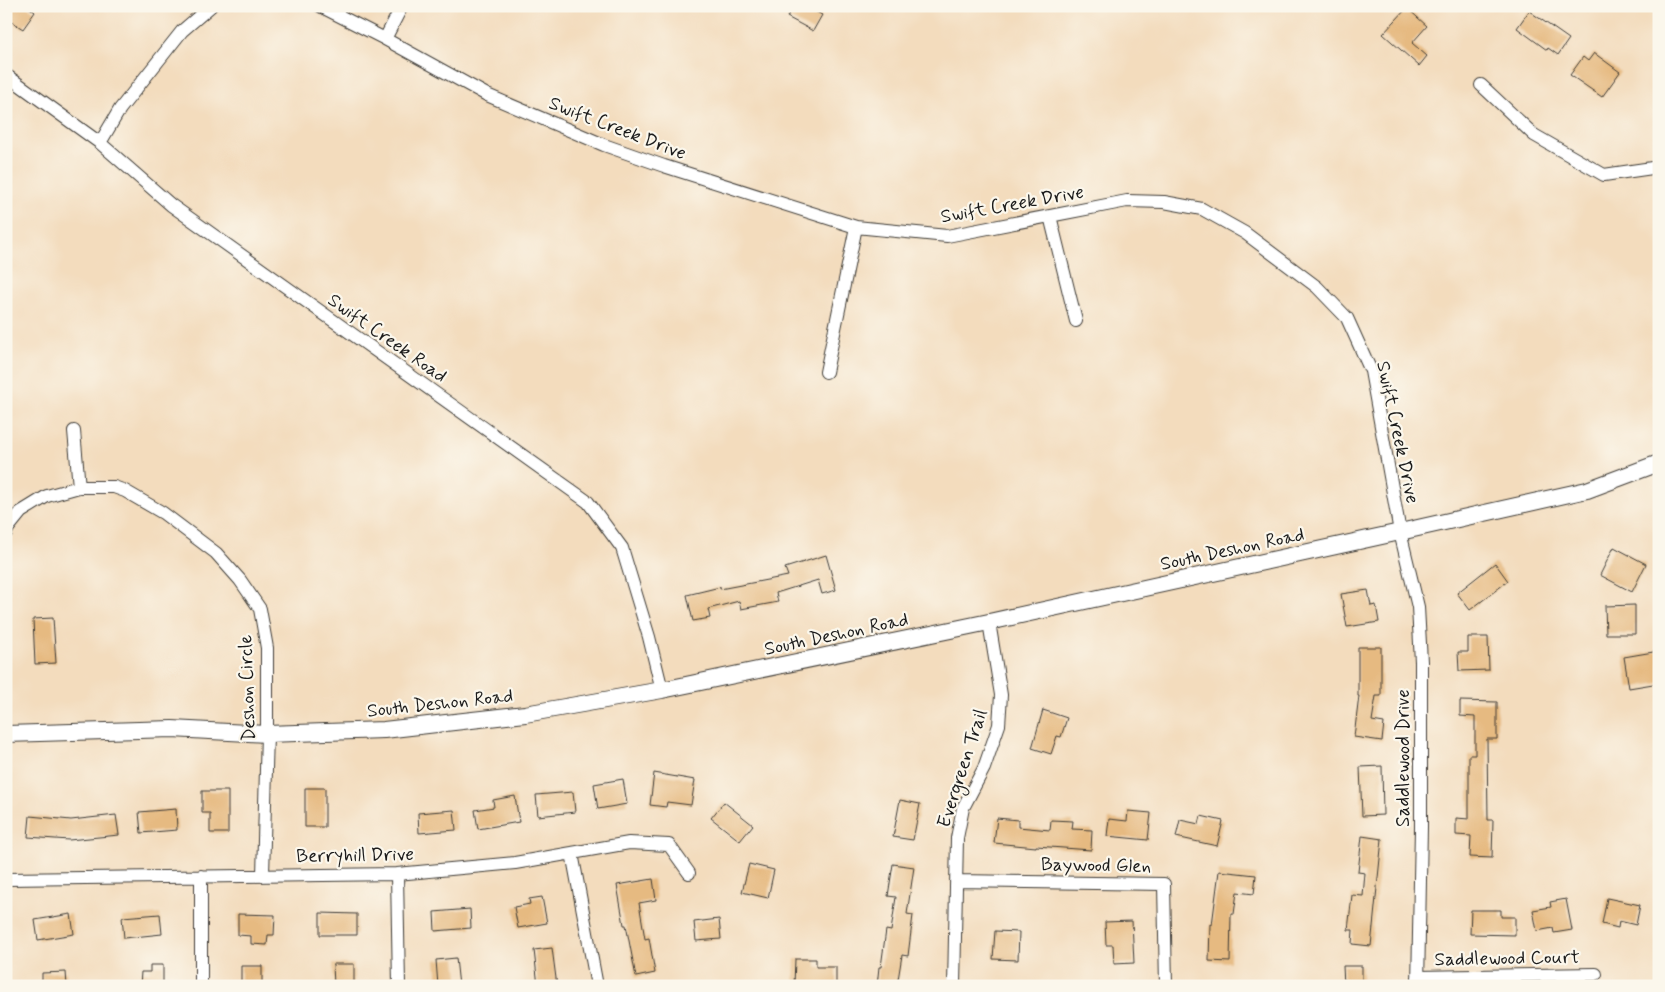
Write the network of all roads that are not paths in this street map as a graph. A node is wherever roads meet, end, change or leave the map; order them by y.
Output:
1 (211, 6) edge
2 (320, 6) edge
3 (402, 6) edge
4 (386, 39) junction
5 (6, 75) edge
6 (1481, 85) dead end
7 (100, 143) junction
8 (1659, 167) edge
9 (1050, 216) junction
10 (856, 227) junction
11 (1076, 321) dead end
12 (826, 372) dead end
13 (74, 431) dead end
14 (1659, 463) edge
15 (79, 487) junction
16 (1400, 532) junction
17 (6, 533) edge
18 (989, 622) junction
19 (662, 690) junction
20 (6, 734) edge
21 (267, 734) junction
22 (572, 853) junction
23 (690, 873) dead end
24 (397, 874) junction
25 (263, 875) junction
26 (201, 876) junction
27 (6, 878) edge
28 (956, 881) junction
29 (1596, 974) dead end
30 (1418, 982) edge
31 (201, 986) edge
32 (398, 986) edge
33 (597, 986) edge
34 (954, 986) edge
35 (1166, 986) edge

1 - 7 street
2 - 4 street, Swift Creek Drive
3 - 4 street
4 - 10 street, Swift Creek Drive
5 - 7 street, Swift Creek Road
6 - 8 street
7 - 19 street, Swift Creek Road
9 - 10 street, Swift Creek Drive
9 - 11 street
9 - 16 street, Swift Creek Drive
10 - 12 street
13 - 15 street
14 - 16 street, South Deshon Road
15 - 17 street, Deshon Circle
15 - 21 street, Deshon Circle
16 - 18 street, South Deshon Road
16 - 30 street, Saddlewood Drive
18 - 19 street, South Deshon Road
18 - 28 street, Evergreen Trail
19 - 21 street, South Deshon Road
20 - 21 street, South Deshon Road
21 - 25 street, Deshon Circle
22 - 23 street, Berryhill Drive
22 - 24 street, Berryhill Drive
22 - 33 street
24 - 25 street, Berryhill Drive
24 - 32 street
25 - 26 street, Berryhill Drive
26 - 27 street, Berryhill Drive
26 - 31 street
28 - 34 street, Evergreen Trail
28 - 35 street, Baywood Glen
29 - 30 street, Saddlewood Court

